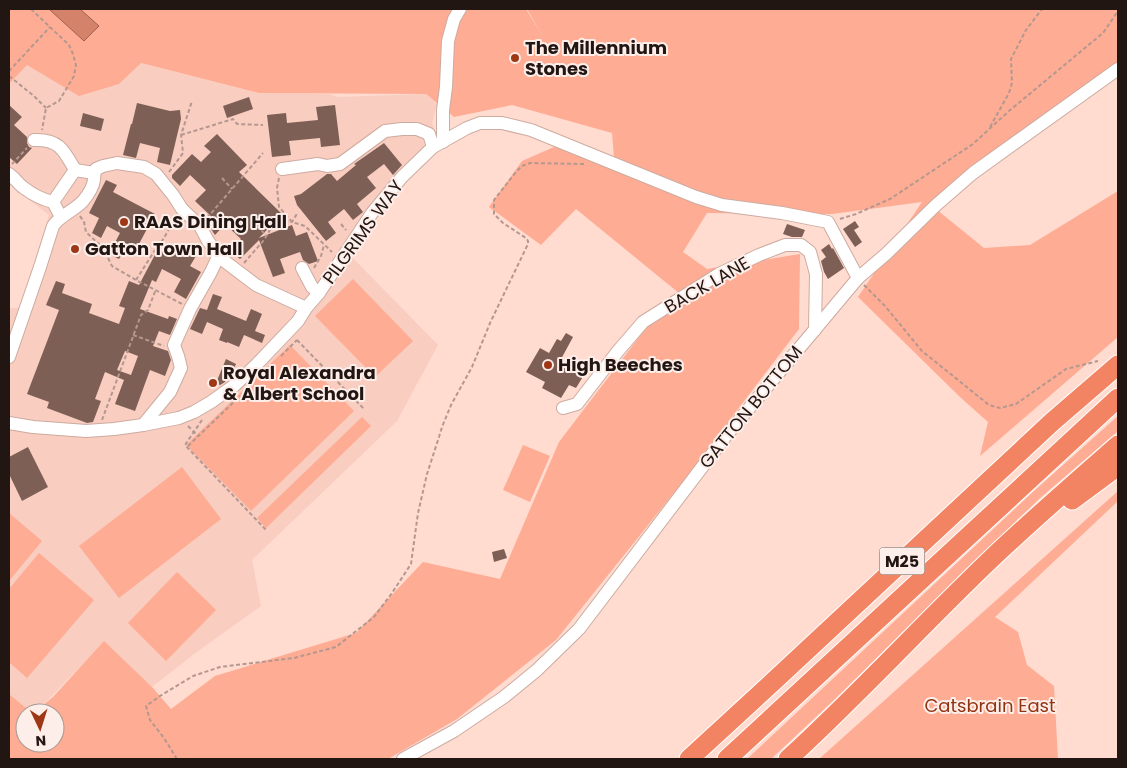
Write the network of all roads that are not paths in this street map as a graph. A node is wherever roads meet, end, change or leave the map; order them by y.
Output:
1 (460, 9) edge
2 (1118, 69) edge
3 (34, 140) road end
4 (438, 144) junction
5 (282, 169) road end
6 (75, 170) junction
7 (11, 172) edge
8 (94, 173) junction
9 (53, 202) junction
10 (61, 217) junction
11 (219, 255) junction
12 (305, 274) road end
13 (858, 278) junction
14 (319, 292) junction
15 (306, 308) junction
16 (15, 321) edge
17 (815, 330) junction
18 (9, 357) edge
19 (1118, 365) edge
20 (1118, 398) edge
21 (563, 408) dead end
22 (9, 424) edge
23 (143, 425) junction
24 (1118, 445) edge
25 (1118, 466) edge
26 (991, 560) junction
27 (403, 759) edge
28 (689, 759) edge
29 (727, 759) edge
30 (788, 759) edge

1 - 4 street
2 - 13 street, GATTON BOTTOM
3 - 6 street
4 - 5 street
4 - 13 street, PILGRIMS WAY
4 - 14 street, PILGRIMS WAY
6 - 8 street
6 - 9 street
7 - 9 street
8 - 10 street
8 - 11 street
9 - 10 street
10 - 16 street
11 - 15 street
11 - 23 street
12 - 14 street
13 - 17 street, GATTON BOTTOM
14 - 15 street, PILGRIMS WAY
15 - 23 street, PILGRIMS WAY
16 - 18 street
17 - 21 street, BACK LANE
17 - 27 street, GATTON BOTTOM
19 - 28 highway, M25
20 - 29 highway, M25
22 - 23 street, PILGRIMS WAY
24 - 26 highway
25 - 26 highway
26 - 30 highway

